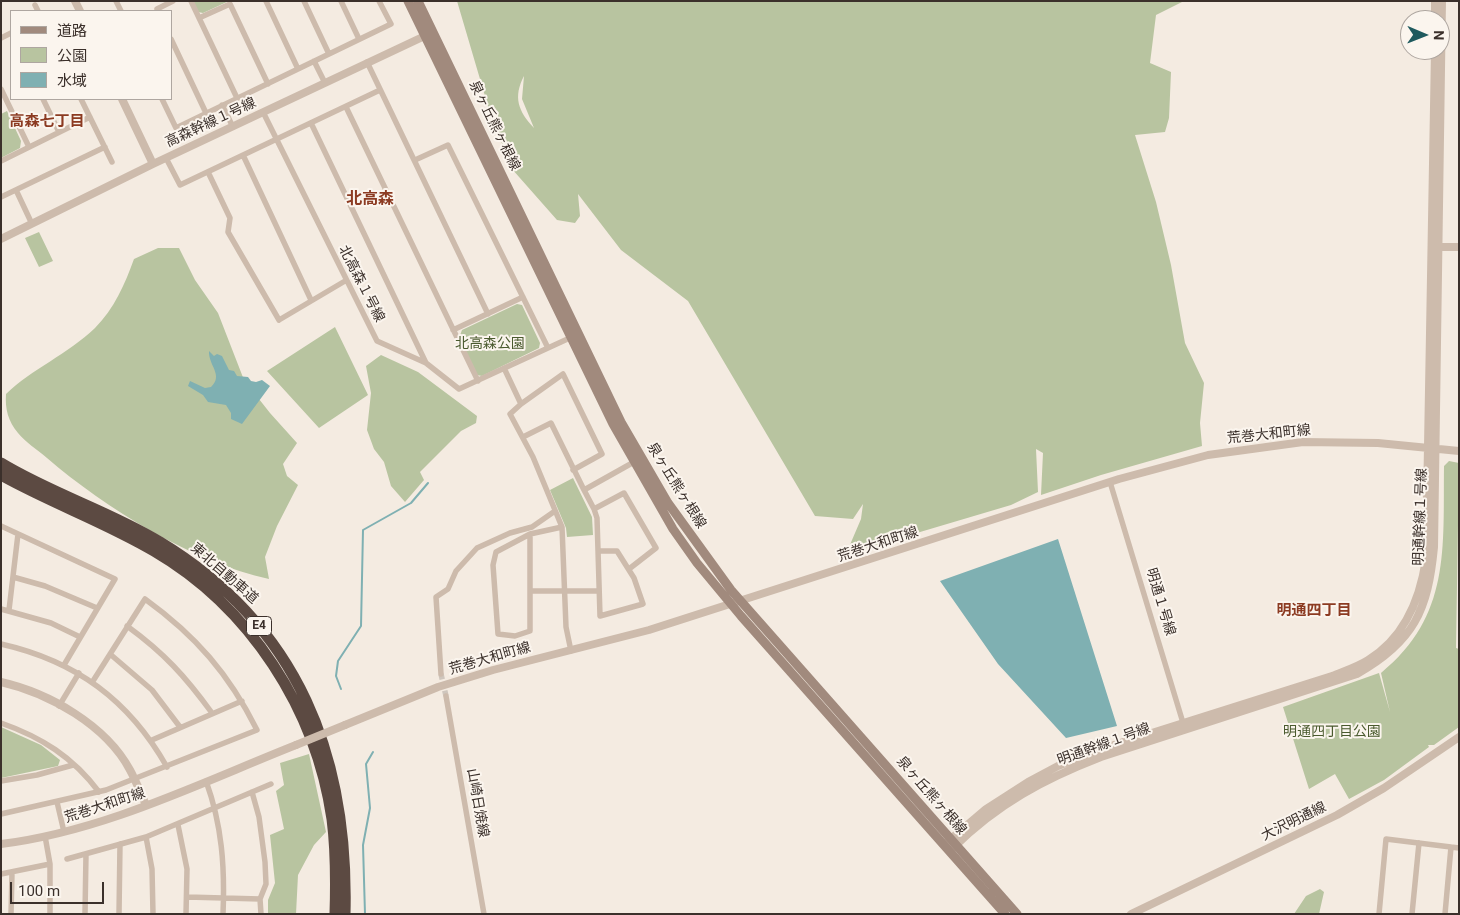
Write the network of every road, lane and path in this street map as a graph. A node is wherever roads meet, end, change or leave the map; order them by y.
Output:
1 (153, 1) edge
2 (173, 1) edge
3 (191, 1) edge
4 (266, 1) edge
5 (304, 1) edge
6 (341, 1) edge
7 (379, 1) edge
8 (408, 1) edge
9 (418, 1) edge
10 (1442, 1) edge
11 (157, 10) edge
12 (199, 18) junction
13 (429, 34) junction
14 (359, 39) junction
15 (174, 50) edge
16 (329, 54) junction
17 (1434, 60) edge
18 (314, 61) junction
19 (367, 62) junction
20 (298, 69) junction
21 (324, 82) junction
22 (268, 84) junction
23 (1, 89) edge
24 (380, 90) junction
25 (237, 98) junction
26 (43, 100) edge
27 (82, 100) edge
28 (122, 100) edge
29 (162, 100) edge
30 (222, 106) junction
31 (346, 106) junction
32 (264, 112) junction
33 (206, 113) junction
34 (90, 117) junction
35 (310, 123) junction
36 (233, 127) junction
37 (59, 132) junction
38 (277, 139) junction
39 (29, 146) junction
40 (104, 147) junction
41 (243, 155) junction
42 (166, 158) junction
43 (415, 160) junction
44 (1, 161) edge
45 (112, 162) dead end
46 (153, 164) junction
47 (208, 172) junction
48 (16, 190) junction
49 (1, 198) edge
50 (32, 224) junction
51 (1, 239) edge
52 (1434, 247) junction
53 (1459, 247) edge
54 (345, 281) junction
55 (523, 297) junction
56 (311, 300) junction
57 (488, 314) junction
58 (453, 330) junction
59 (575, 335) junction
60 (548, 348) junction
61 (426, 363) junction
62 (504, 368) junction
63 (478, 381) junction
64 (520, 404) junction
65 (523, 437) junction
66 (1431, 448) junction
67 (1459, 451) edge
68 (634, 462) junction
69 (1, 463) edge
70 (573, 470) junction
71 (1, 475) edge
72 (1110, 482) junction
73 (584, 490) junction
74 (594, 509) junction
75 (555, 512) junction
76 (1, 526) edge
77 (562, 527) junction
78 (18, 534) junction
79 (530, 534) junction
80 (598, 551) junction
81 (629, 568) junction
82 (13, 577) junction
83 (530, 591) junction
84 (564, 591) junction
85 (598, 591) junction
86 (742, 602) junction
87 (732, 605) junction
88 (97, 608) junction
89 (1, 609) edge
90 (9, 610) junction
91 (127, 626) junction
92 (80, 637) junction
93 (1, 644) edge
94 (571, 651) junction
95 (110, 654) junction
96 (64, 665) junction
97 (79, 673) junction
98 (441, 674) tunnel mouth
99 (93, 681) junction
100 (1, 682) edge
101 (446, 696) tunnel mouth
102 (242, 700) junction
103 (59, 706) junction
104 (212, 713) junction
105 (1, 723) edge
106 (180, 726) junction
107 (1184, 726) junction
108 (1459, 737) edge
109 (152, 740) junction
110 (73, 765) junction
111 (167, 767) junction
112 (134, 780) junction
113 (1, 781) edge
114 (206, 781) junction
115 (271, 784) dead end
116 (99, 792) junction
117 (252, 792) junction
118 (57, 802) junction
119 (146, 805) junction
120 (216, 808) junction
121 (1, 814) edge
122 (178, 825) junction
123 (64, 832) junction
124 (44, 836) junction
125 (146, 837) junction
126 (1419, 843) junction
127 (1, 844) edge
128 (120, 844) junction
129 (951, 844) junction
130 (1451, 847) junction
131 (1459, 848) edge
132 (86, 854) junction
133 (66, 859) dead end
134 (50, 864) junction
135 (12, 873) junction
136 (1, 874) edge
137 (187, 897) junction
138 (224, 898) junction
139 (260, 898) junction
140 (11, 914) edge
141 (50, 914) edge
142 (85, 914) edge
143 (120, 914) edge
144 (153, 914) edge
145 (186, 914) edge
146 (223, 914) edge
147 (261, 914) edge
148 (335, 914) edge
149 (346, 914) edge
150 (484, 914) edge
151 (1006, 914) edge
152 (1017, 914) edge
153 (1131, 914) edge
154 (1379, 914) edge
155 (1412, 914) edge
156 (1445, 914) edge

1 - 11 street
2 - 11 street
3 - 12 street
4 - 20 street
5 - 16 street
6 - 14 street
7 - 14 street
8 - 13 main road, 泉ヶ丘熊ヶ根線
9 - 13 main road, 泉ヶ丘熊ヶ根線
10 - 52 street
12 - 22 street
12 - 25 street
13 - 19 street, 高森幹線１号線
13 - 59 main road, 泉ヶ丘熊ヶ根線
14 - 16 street
15 - 33 street
16 - 18 street
17 - 52 street
18 - 20 street
18 - 21 street
19 - 21 street, 高森幹線１号線
19 - 24 street
20 - 22 street
21 - 32 street, 高森幹線１号線
22 - 25 street
23 - 39 street
24 - 31 street
24 - 43 street
25 - 30 street
26 - 37 street
27 - 34 street
28 - 46 street
29 - 33 street
30 - 33 street
30 - 36 street
31 - 35 street
31 - 58 street
32 - 36 street, 高森幹線１号線
32 - 38 street, 北高森１号線
34 - 37 street
34 - 40 street
35 - 38 street
35 - 61 street
36 - 42 street, 高森幹線１号線
37 - 39 street
38 - 41 street
38 - 54 street, 北高森１号線
39 - 44 street
40 - 45 street
40 - 48 street
41 - 47 street
41 - 56 street
42 - 46 street, 高森幹線１号線
42 - 47 street
43 - 55 street
43 - 57 street
46 - 50 street, 高森幹線１号線
47 - 56 street
48 - 49 street
48 - 50 street
50 - 51 street, 高森幹線１号線
52 - 53 street
52 - 66 street
54 - 56 street
54 - 61 street, 北高森１号線
55 - 57 street
55 - 60 street
57 - 58 street
58 - 63 street
59 - 60 street, 北高森１号線
59 - 68 main road, 泉ヶ丘熊ヶ根線
59 - 86 main road, 泉ヶ丘熊ヶ根線
60 - 62 street, 北高森１号線
61 - 63 street, 北高森１号線
62 - 63 street, 北高森１号線
62 - 64 street
64 - 65 street
64 - 70 street
65 - 70 street
65 - 75 street
66 - 67 street, 荒巻大和町線
66 - 72 street, 荒巻大和町線
66 - 107 street
68 - 73 street
68 - 87 main road, 泉ヶ丘熊ヶ根線
69 - 149 highway, 東北自動車道 / E4
70 - 73 street
71 - 148 highway, 東北自動車道 / E4
72 - 86 street, 荒巻大和町線
72 - 107 street, 明通１号線
73 - 74 street
74 - 80 street
74 - 81 street
75 - 77 street
75 - 98 street
76 - 78 street
77 - 79 street
77 - 84 street
78 - 82 street
78 - 88 street
79 - 83 street
79 - 83 street
80 - 81 street
80 - 85 street
81 - 85 street
82 - 88 street
82 - 90 street
83 - 84 street
84 - 85 street
84 - 94 street
86 - 87 street, 荒巻大和町線
86 - 129 main road, 泉ヶ丘熊ヶ根線
87 - 94 street, 荒巻大和町線
87 - 129 main road, 泉ヶ丘熊ヶ根線
88 - 92 street
89 - 90 street
90 - 92 street
91 - 95 street
91 - 102 street
91 - 104 street
92 - 96 street
93 - 96 street
94 - 114 street, 荒巻大和町線, bridge
95 - 99 street
95 - 106 street
96 - 97 street
97 - 99 street
97 - 103 street
99 - 109 street
100 - 103 street
101 - 150 street, 山崎日焼線
102 - 104 street
102 - 111 street
103 - 112 street
104 - 106 street
105 - 110 street
106 - 109 street
107 - 129 street
108 - 153 street, 大沢明通線
109 - 111 street
110 - 113 street
110 - 116 street
111 - 112 street
112 - 116 street
112 - 119 street
114 - 119 street, 荒巻大和町線
114 - 120 street
115 - 117 street
116 - 118 street
117 - 120 street
117 - 139 street
118 - 121 street
118 - 123 street
119 - 123 street, 荒巻大和町線
120 - 122 street
120 - 138 street
122 - 125 street
122 - 137 street
123 - 124 street, 荒巻大和町線
124 - 127 street, 荒巻大和町線
124 - 134 street
125 - 128 street
125 - 144 street
126 - 130 street
126 - 154 street
126 - 155 street
128 - 132 street
128 - 143 street
129 - 151 main road, 泉ヶ丘熊ヶ根線
129 - 152 main road, 泉ヶ丘熊ヶ根線
130 - 131 street
130 - 156 street
132 - 133 street
132 - 142 street
134 - 135 street
134 - 141 street
135 - 136 street
135 - 140 street
137 - 138 street
137 - 145 street
138 - 139 street
138 - 146 street
139 - 147 street

